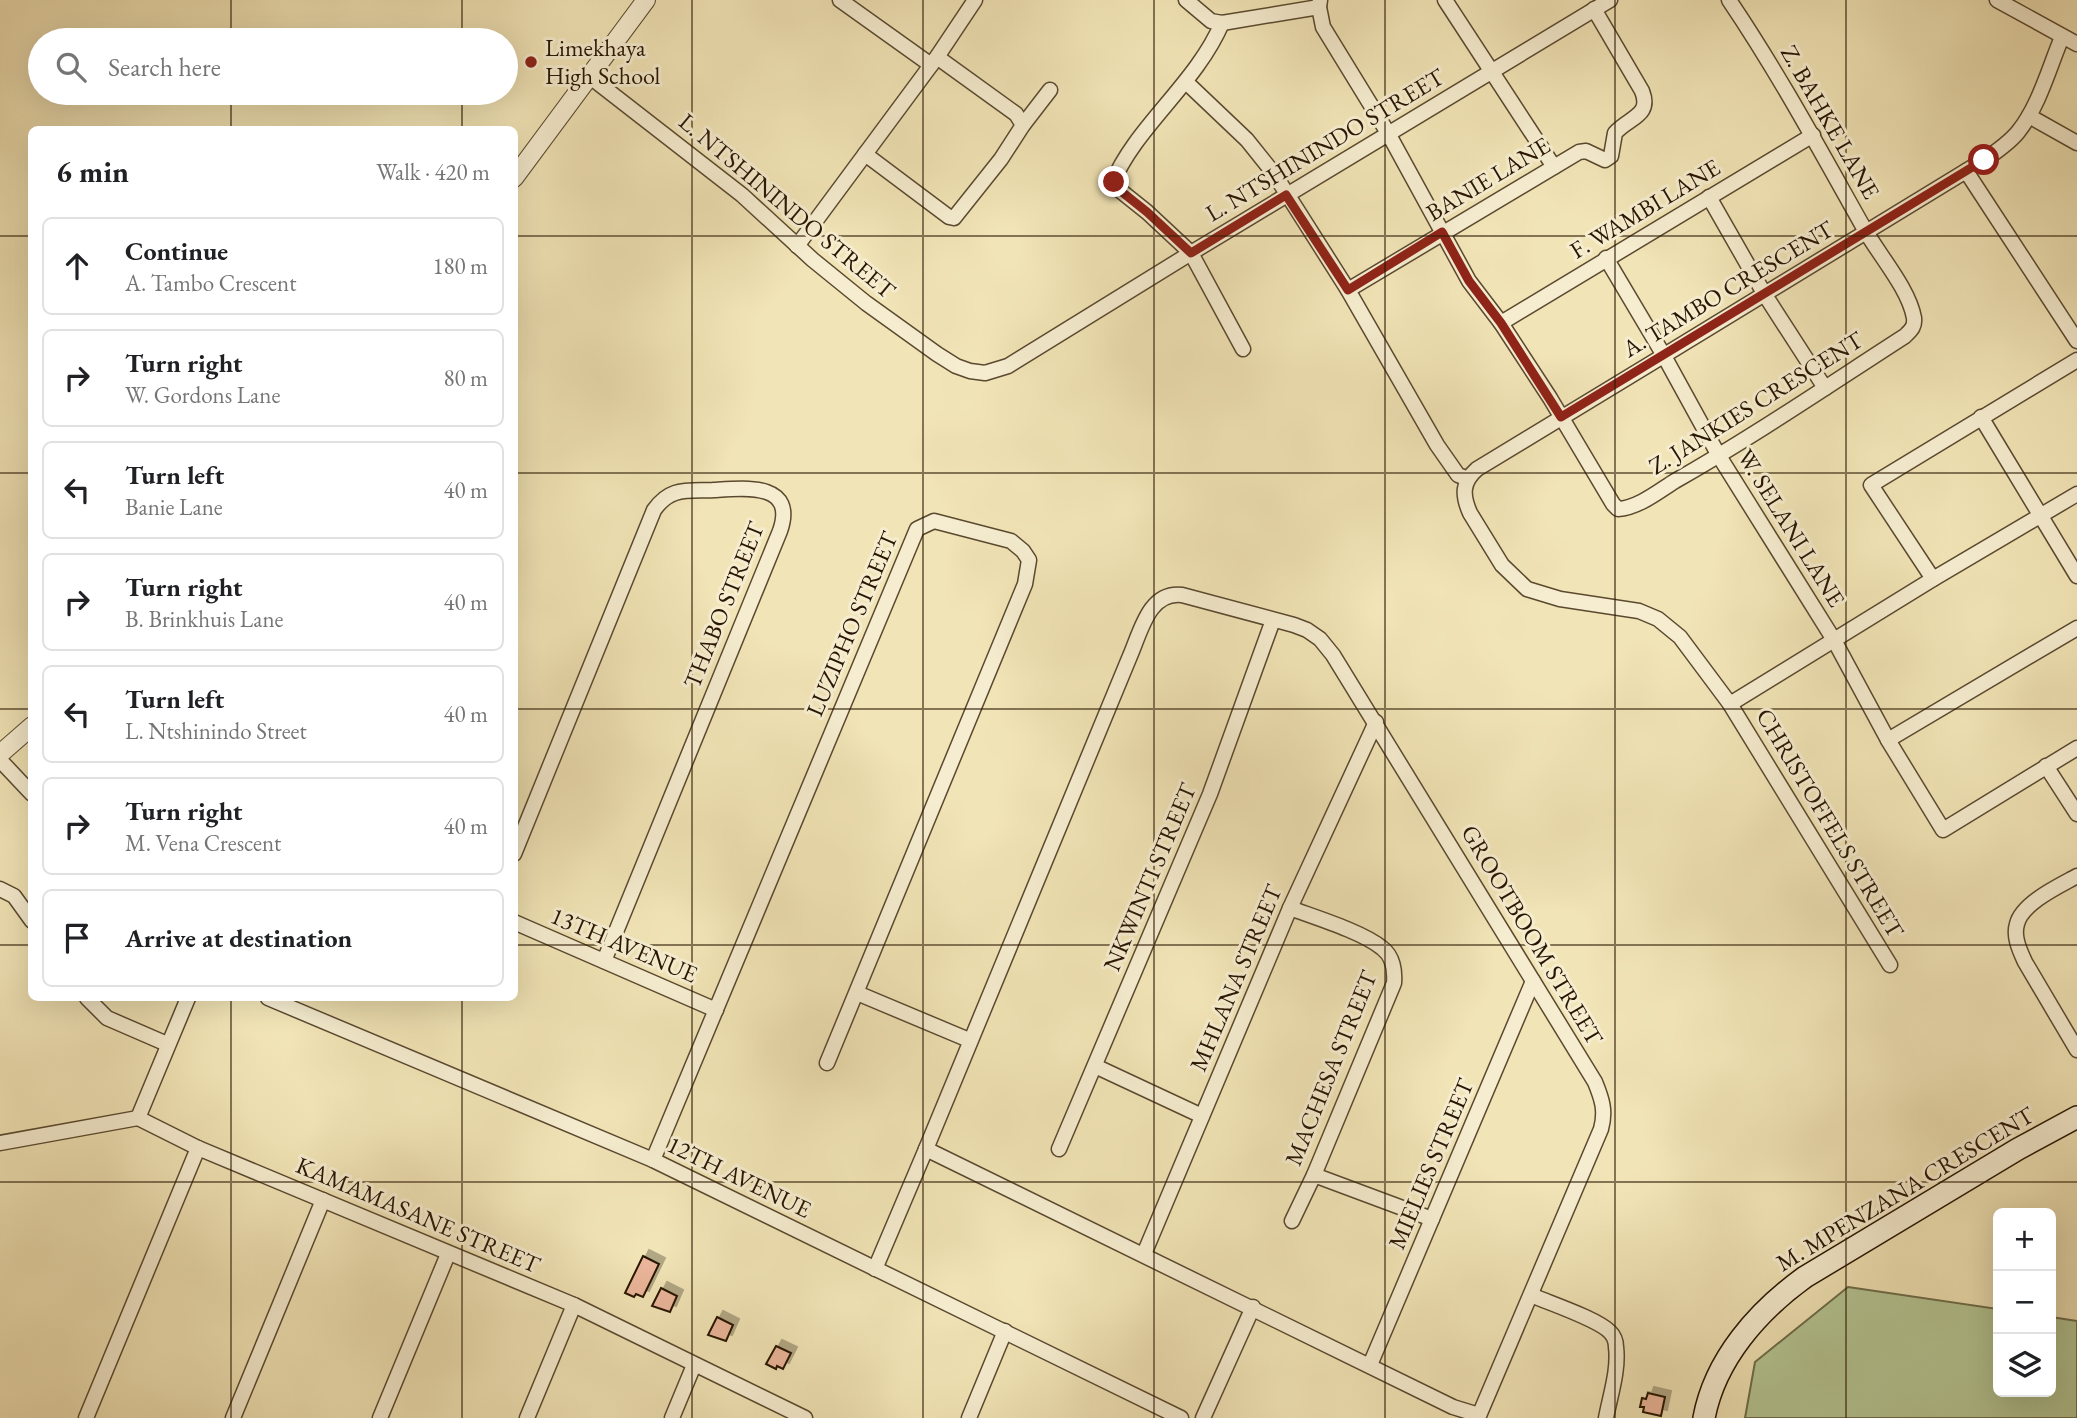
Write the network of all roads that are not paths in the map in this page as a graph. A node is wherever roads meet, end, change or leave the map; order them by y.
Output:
1 (646, 0) edge
2 (840, 0) edge
3 (975, 0) edge
4 (1186, 0) edge
5 (1445, 0) edge
6 (1610, 0) edge
7 (1729, 0) edge
8 (1997, 0) edge
9 (1319, 4) edge
10 (1594, 9) junction
11 (1222, 23) junction
12 (2062, 37) junction
13 (2077, 44) edge
14 (934, 61) junction
15 (1491, 70) junction
16 (589, 76) junction
17 (1186, 82) junction
18 (1050, 90) dead end
19 (2029, 116) junction
20 (1023, 125) junction
21 (1388, 133) junction
22 (1813, 135) junction
23 (2077, 143) edge
24 (865, 154) junction
25 (1554, 167) junction
26 (1966, 172) junction
27 (518, 173) edge
28 (1286, 195) junction
29 (1709, 197) junction
30 (1442, 232) junction
31 (1866, 232) junction
32 (797, 246) junction
33 (1191, 253) junction
34 (1606, 258) junction
35 (1348, 290) junction
36 (1765, 295) junction
37 (1501, 323) junction
38 (2077, 341) edge
39 (1243, 349) dead end
40 (1663, 354) junction
41 (2077, 360) edge
42 (1825, 388) junction
43 (1561, 417) junction
44 (1981, 417) junction
45 (1719, 456) junction
46 (1466, 478) junction
47 (2077, 494) edge
48 (2039, 516) junction
49 (2077, 576) edge
50 (1933, 579) junction
51 (1273, 620) junction
52 (2077, 628) edge
53 (1833, 640) junction
54 (1730, 704) junction
55 (1376, 722) junction
56 (28, 730) edge
57 (1888, 740) junction
58 (2077, 748) edge
59 (0, 757) edge
60 (2046, 766) junction
61 (28, 789) edge
62 (2077, 814) edge
63 (518, 844) edge
64 (2077, 876) edge
65 (0, 889) edge
66 (1290, 908) junction
67 (28, 915) edge
68 (518, 924) edge
69 (604, 961) junction
70 (1890, 965) dead end
71 (1533, 981) junction
72 (857, 993) junction
73 (90, 1001) edge
74 (187, 1001) edge
75 (275, 1001) edge
76 (716, 1010) junction
77 (969, 1040) junction
78 (167, 1044) junction
79 (2077, 1050) edge
80 (827, 1063) dead end
81 (1095, 1066) junction
82 (1202, 1116) junction
83 (2077, 1117) edge
84 (138, 1118) junction
85 (0, 1141) edge
86 (198, 1148) junction
87 (926, 1149) junction
88 (1059, 1149) dead end
89 (653, 1160) junction
90 (1314, 1175) junction
91 (323, 1200) junction
92 (1432, 1219) junction
93 (1292, 1221) dead end
94 (448, 1254) junction
95 (1144, 1254) junction
96 (875, 1269) junction
97 (1531, 1295) junction
98 (574, 1306) junction
99 (1252, 1307) junction
100 (1005, 1331) junction
101 (694, 1365) junction
102 (1370, 1365) junction
103 (1478, 1417) edge
104 (86, 1418) edge
105 (233, 1418) edge
106 (380, 1418) edge
107 (527, 1418) edge
108 (672, 1418) edge
109 (805, 1418) edge
110 (969, 1418) edge
111 (1181, 1418) edge
112 (1203, 1418) edge
113 (1606, 1418) edge
114 (1704, 1418) edge

1 - 16 street
2 - 14 street
3 - 14 street
4 - 11 street
5 - 15 street
6 - 10 street, L. NTSHININDO STREET
7 - 22 street, Z. BAHKE LANE
8 - 12 street
9 - 11 street
9 - 21 street
10 - 15 street, L. NTSHININDO STREET
10 - 25 street, BANIE LANE
11 - 17 street
12 - 13 street
12 - 19 street, A. TAMBO CRESCENT
14 - 20 street
14 - 24 street
15 - 21 street, L. NTSHININDO STREET
15 - 25 street
16 - 27 street
16 - 32 street, L. NTSHININDO STREET
17 - 28 street
17 - 33 street
18 - 20 street
19 - 23 street
19 - 26 street, A. TAMBO CRESCENT
20 - 24 street
21 - 28 street, L. NTSHININDO STREET
21 - 30 street
22 - 29 street, F. WAMBI LANE
22 - 31 street, Z. BAHKE LANE
24 - 32 street
25 - 30 street, BANIE LANE
26 - 31 street, A. TAMBO CRESCENT
26 - 38 street
28 - 33 street, L. NTSHININDO STREET
28 - 35 street
29 - 34 street, F. WAMBI LANE
29 - 36 street
30 - 35 street, BANIE LANE
30 - 37 street
31 - 36 street, A. TAMBO CRESCENT
31 - 42 street, Z. JANKIES CRESCENT
32 - 33 street, L. NTSHININDO STREET
33 - 39 street
34 - 37 street, F. WAMBI LANE
34 - 40 street, W. SELANI LANE
35 - 46 street
36 - 40 street, A. TAMBO CRESCENT
36 - 42 street
37 - 43 street
40 - 43 street, A. TAMBO CRESCENT
40 - 45 street, W. SELANI LANE
41 - 44 street
42 - 45 street, Z. JANKIES CRESCENT
43 - 45 street, Z. JANKIES CRESCENT
43 - 46 street, A. TAMBO CRESCENT
44 - 48 street
44 - 50 street
45 - 53 street, W. SELANI LANE
46 - 54 street
47 - 48 street
48 - 49 street
48 - 50 street
50 - 53 street
51 - 55 street, GROOTBOOM STREET
51 - 77 street, GROOTBOOM STREET
51 - 81 street, NKWINTI STREET
52 - 57 street
53 - 54 street
53 - 57 street, W. SELANI LANE
54 - 70 street, CHRISTOFFELS STREET
55 - 66 street, MHLANA STREET
55 - 71 street, GROOTBOOM STREET
56 - 59 street
57 - 60 street, W. SELANI LANE
58 - 60 street
59 - 61 street
60 - 62 street
63 - 69 street, THABO STREET
64 - 79 street
65 - 67 street
66 - 82 street, MHLANA STREET
66 - 90 street, MACHESA STREET
68 - 69 street, 13TH AVENUE
69 - 76 street, 13TH AVENUE
71 - 92 street, MIELIES STREET
71 - 97 street, GROOTBOOM STREET
72 - 76 street, LUZIPHO STREET
72 - 77 street
72 - 80 street, LUZIPHO STREET
73 - 78 street
74 - 78 street
75 - 89 street, 12TH AVENUE
76 - 89 street, LUZIPHO STREET
77 - 87 street, GROOTBOOM STREET
78 - 84 street
81 - 82 street
81 - 88 street, NKWINTI STREET
82 - 95 street, MHLANA STREET
83 - 114 main road, M. MPENZANA CRESCENT
84 - 85 street
84 - 86 street, KAMAMASANE STREET
86 - 91 street, KAMAMASANE STREET
86 - 104 street
87 - 95 street, GROOTBOOM STREET
87 - 96 street, GROOTBOOM STREET
89 - 96 street, 12TH AVENUE
90 - 92 street
90 - 93 street, MACHESA STREET
91 - 94 street, KAMAMASANE STREET
91 - 105 street
92 - 102 street, MIELIES STREET
94 - 98 street, KAMAMASANE STREET
94 - 106 street
95 - 99 street, GROOTBOOM STREET
96 - 100 street, 12TH AVENUE
97 - 103 street, GROOTBOOM STREET
97 - 113 street
98 - 101 street, KAMAMASANE STREET
98 - 107 street
99 - 102 street, GROOTBOOM STREET
99 - 112 street
100 - 110 street
100 - 111 street, 12TH AVENUE
101 - 108 street
101 - 109 street, KAMAMASANE STREET
102 - 103 street, GROOTBOOM STREET

